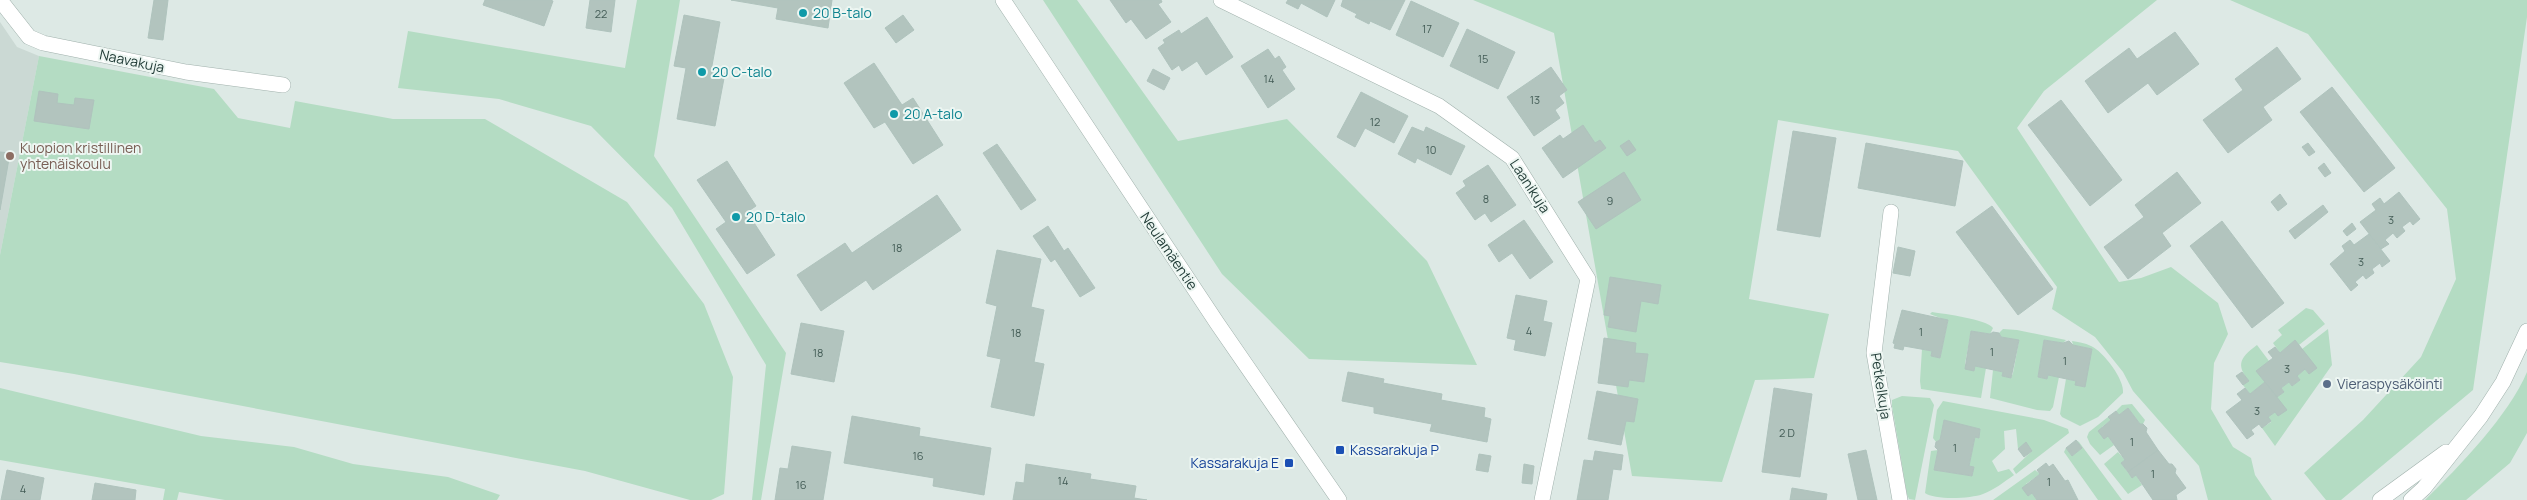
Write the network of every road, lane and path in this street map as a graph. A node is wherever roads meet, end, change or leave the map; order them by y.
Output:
1 (0, 0) edge
2 (1003, 0) edge
3 (1221, 0) edge
4 (283, 85) dead end
5 (1891, 212) dead end
6 (2527, 331) edge
7 (2457, 444) junction
8 (1339, 500) edge
9 (1542, 500) edge
10 (1900, 500) edge
11 (2380, 500) edge
12 (2411, 500) edge

1 - 4 street, Naavakuja
2 - 8 street, Neulamäentie
3 - 9 street, Laanikuja
5 - 10 street, Petkelkuja
6 - 7 street
7 - 11 street
7 - 12 street

